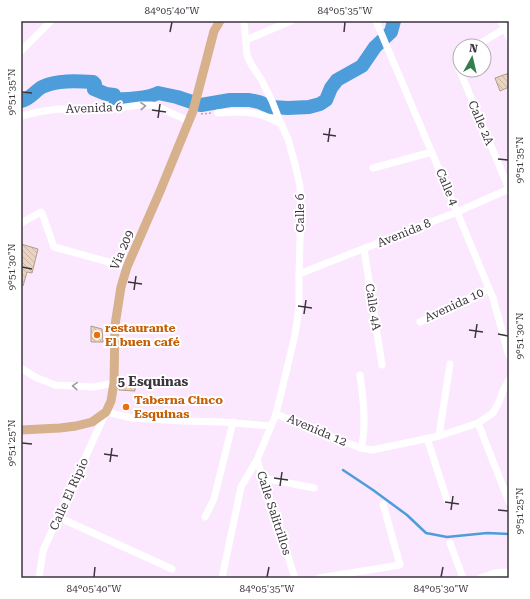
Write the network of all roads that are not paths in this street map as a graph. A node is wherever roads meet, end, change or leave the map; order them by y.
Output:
1 (51, 21) edge
2 (220, 21) edge
3 (244, 21) edge
4 (291, 21) edge
5 (376, 21) edge
6 (501, 21) edge
7 (504, 29) junction
8 (489, 38) edge
9 (509, 38) edge
10 (246, 40) junction
11 (21, 51) edge
12 (463, 78) edge
13 (218, 113) road end
14 (191, 114) junction
15 (21, 116) edge
16 (280, 124) junction
17 (432, 152) junction
18 (373, 168) dead end
19 (509, 189) edge
20 (457, 212) junction
21 (21, 223) edge
22 (364, 249) junction
23 (127, 267) junction
24 (298, 274) junction
25 (489, 289) junction
26 (420, 322) dead end
27 (509, 356) edge
28 (450, 364) dead end
29 (382, 365) dead end
30 (21, 368) edge
31 (360, 375) dead end
32 (509, 380) edge
33 (114, 383) junction
34 (106, 412) junction
35 (276, 414) junction
36 (234, 422) junction
37 (478, 423) junction
38 (271, 426) junction
39 (21, 430) edge
40 (439, 436) junction
41 (427, 438) junction
42 (361, 448) junction
43 (257, 460) junction
44 (263, 478) junction
45 (314, 488) dead end
46 (447, 500) dead end
47 (509, 502) edge
48 (383, 504) dead end
49 (58, 517) junction
50 (205, 517) dead end
51 (450, 543) dead end
52 (172, 569) dead end
53 (507, 574) edge
54 (40, 578) edge
55 (222, 578) edge
56 (295, 578) edge
57 (319, 578) edge
58 (463, 578) edge
59 (480, 578) edge

1 - 11 street
2 - 14 main road, Vía 209
3 - 10 street, Calle 6
4 - 10 street
5 - 17 street, Calle 4
6 - 7 street
7 - 8 street
7 - 9 street
10 - 16 street, Calle 6
12 - 19 street, Calle 2A
13 - 16 street
15 -> 14 street, Avenida 6
14 - 23 main road, Vía 209
16 - 24 street, Calle 6
17 - 18 street
17 - 20 street, Calle 4
19 - 20 street, Avenida 8
20 - 22 street, Avenida 8
20 - 25 street, Calle 4
21 - 23 street
22 - 24 street, Avenida 8
22 - 29 street, Calle 4A
23 - 33 main road, Vía 209
24 - 35 street, Calle 6
25 - 26 street, Avenida 10
25 - 27 street, Calle 4
28 - 40 street
33 -> 30 street
31 - 42 street
32 - 37 street, Avenida 12
33 - 34 main road, Vía 209
34 - 36 street, Avenida 12
34 - 39 main road
34 - 49 street, Calle El Ripio
35 - 38 street, Avenida 12
35 - 42 street, Avenida 12
36 - 38 street, Avenida 12
36 - 50 street
37 - 40 street, Avenida 12
37 - 47 street
38 - 43 street, Calle Salitrillos
40 - 41 street, Avenida 12
41 - 42 street, Avenida 12
41 - 46 street
43 - 44 street, Calle Salitrillos
43 - 55 street
44 - 45 street
44 - 56 street, Calle Salitrillos
48 - 57 street
49 - 52 street
49 - 54 street, Calle El Ripio
51 - 58 street
53 - 59 street

